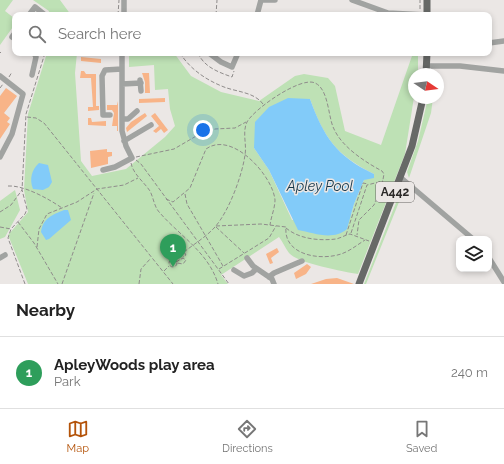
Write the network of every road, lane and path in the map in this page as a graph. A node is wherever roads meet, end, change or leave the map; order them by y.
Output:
1 (119, 0) edge
2 (124, 0) edge
3 (217, 0) edge
4 (262, 0) edge
5 (275, 0) edge
6 (352, 0) edge
7 (420, 0) edge
8 (427, 0) edge
9 (31, 12) edge
10 (41, 12) edge
11 (118, 12) edge
12 (124, 12) edge
13 (216, 12) edge
14 (258, 12) edge
15 (388, 12) edge
16 (423, 12) edge
17 (424, 12) edge
18 (504, 41) edge
19 (492, 43) edge
20 (36, 56) edge
21 (44, 56) edge
22 (122, 56) edge
23 (182, 56) edge
24 (199, 56) edge
25 (213, 56) edge
26 (237, 56) edge
27 (427, 56) edge
28 (426, 66) joint
29 (235, 68) dead end
30 (122, 69) junction
31 (504, 70) edge
32 (32, 75) dead end
33 (0, 76) edge
34 (122, 84) junction
35 (142, 90) dead end
36 (263, 104) junction
37 (423, 104) edge
38 (138, 112) dead end
39 (110, 115) dead end
40 (26, 116) junction
41 (122, 119) junction
42 (247, 122) junction
43 (151, 125) dead end
44 (124, 141) junction
45 (246, 153) junction
46 (0, 157) edge
47 (131, 158) junction
48 (103, 170) dead end
49 (138, 177) junction
50 (400, 177) junction
51 (382, 181) junction
52 (369, 184) junction
53 (8, 186) dead end
54 (97, 189) junction
55 (22, 190) junction
56 (94, 192) junction
57 (185, 193) junction
58 (166, 199) junction
59 (62, 209) junction
60 (0, 212) edge
61 (18, 222) junction
62 (270, 225) junction
63 (276, 225) junction
64 (216, 226) junction
65 (0, 227) edge
66 (286, 227) junction
67 (11, 229) junction
68 (350, 234) junction
69 (357, 235) junction
70 (205, 236) junction
71 (345, 236) junction
72 (469, 236) edge
73 (365, 240) junction
74 (198, 241) junction
75 (375, 244) junction
76 (193, 245) junction
77 (37, 247) junction
78 (184, 252) junction
79 (179, 254) junction
80 (246, 255) junction
81 (152, 258) junction
82 (182, 258) junction
83 (173, 260) junction
84 (302, 261) dead end
85 (176, 262) junction
86 (492, 263) edge
87 (170, 265) junction
88 (223, 266) junction
89 (218, 269) junction
90 (256, 269) junction
91 (234, 270) dead end
92 (163, 271) junction
93 (269, 277) junction
94 (504, 282) edge
95 (25, 284) edge
96 (58, 284) edge
97 (62, 284) edge
98 (139, 284) edge
99 (173, 284) edge
100 (218, 284) edge
101 (229, 284) edge
102 (274, 284) edge
103 (359, 284) edge

1 - 11 path
2 - 12 street
3 - 13 path
4 - 5 street
4 - 14 street
6 - 15 street
7 - 16 path
8 - 17 main road
9 - 10 street
18 - 19 street
20 - 32 street
21 - 40 path
22 - 30 street
23 - 36 path
24 - 29 path
25 - 26 street
27 - 28 main road
28 - 31 street
30 - 34 street
30 - 39 street
33 - 46 street
34 - 35 street
34 - 41 street
36 - 42 path
36 - 51 path
37 - 50 main road, A442
38 - 41 street
40 - 54 path
40 - 55 path
41 - 44 street
42 - 45 path
42 - 47 path
43 - 44 street
44 - 47 street
45 - 57 path
45 - 62 path
45 - 64 path
47 - 48 street
47 - 49 path
47 - 58 path
49 - 54 path
49 - 76 path
50 - 72 street
50 - 75 main road, A442
51 - 52 path
51 - 69 path
52 - 68 path
52 - 71 path
53 - 55 path
54 - 56 path
54 - 81 path
55 - 59 path
55 - 60 path
55 - 61 path
56 - 59 path
56 - 97 path
57 - 58 path
57 - 70 path
58 - 74 path
59 - 77 path
61 - 67 path
61 - 77 path
62 - 63 path
62 - 64 path
63 - 66 path
63 - 80 path
64 - 70 path
64 - 80 path
65 - 67 path
66 - 71 path
66 - 73 path
67 - 95 path
68 - 69 path
68 - 71 path
69 - 73 path
70 - 74 path
70 - 88 path
73 - 75 path
74 - 76 path
74 - 89 path
75 - 103 main road, A442
76 - 78 path
76 - 100 path
77 - 96 path
78 - 79 path
78 - 82 path
79 - 83 path
79 - 85 path
80 - 88 path
80 - 90 street
81 - 92 path
81 - 98 path
82 - 85 path
82 - 85 path
83 - 85 path
83 - 87 path
84 - 93 street
85 - 87 path
86 - 94 street
87 - 92 path
88 - 89 path
89 - 101 path
90 - 91 street
90 - 93 street
92 - 99 path
93 - 102 street

